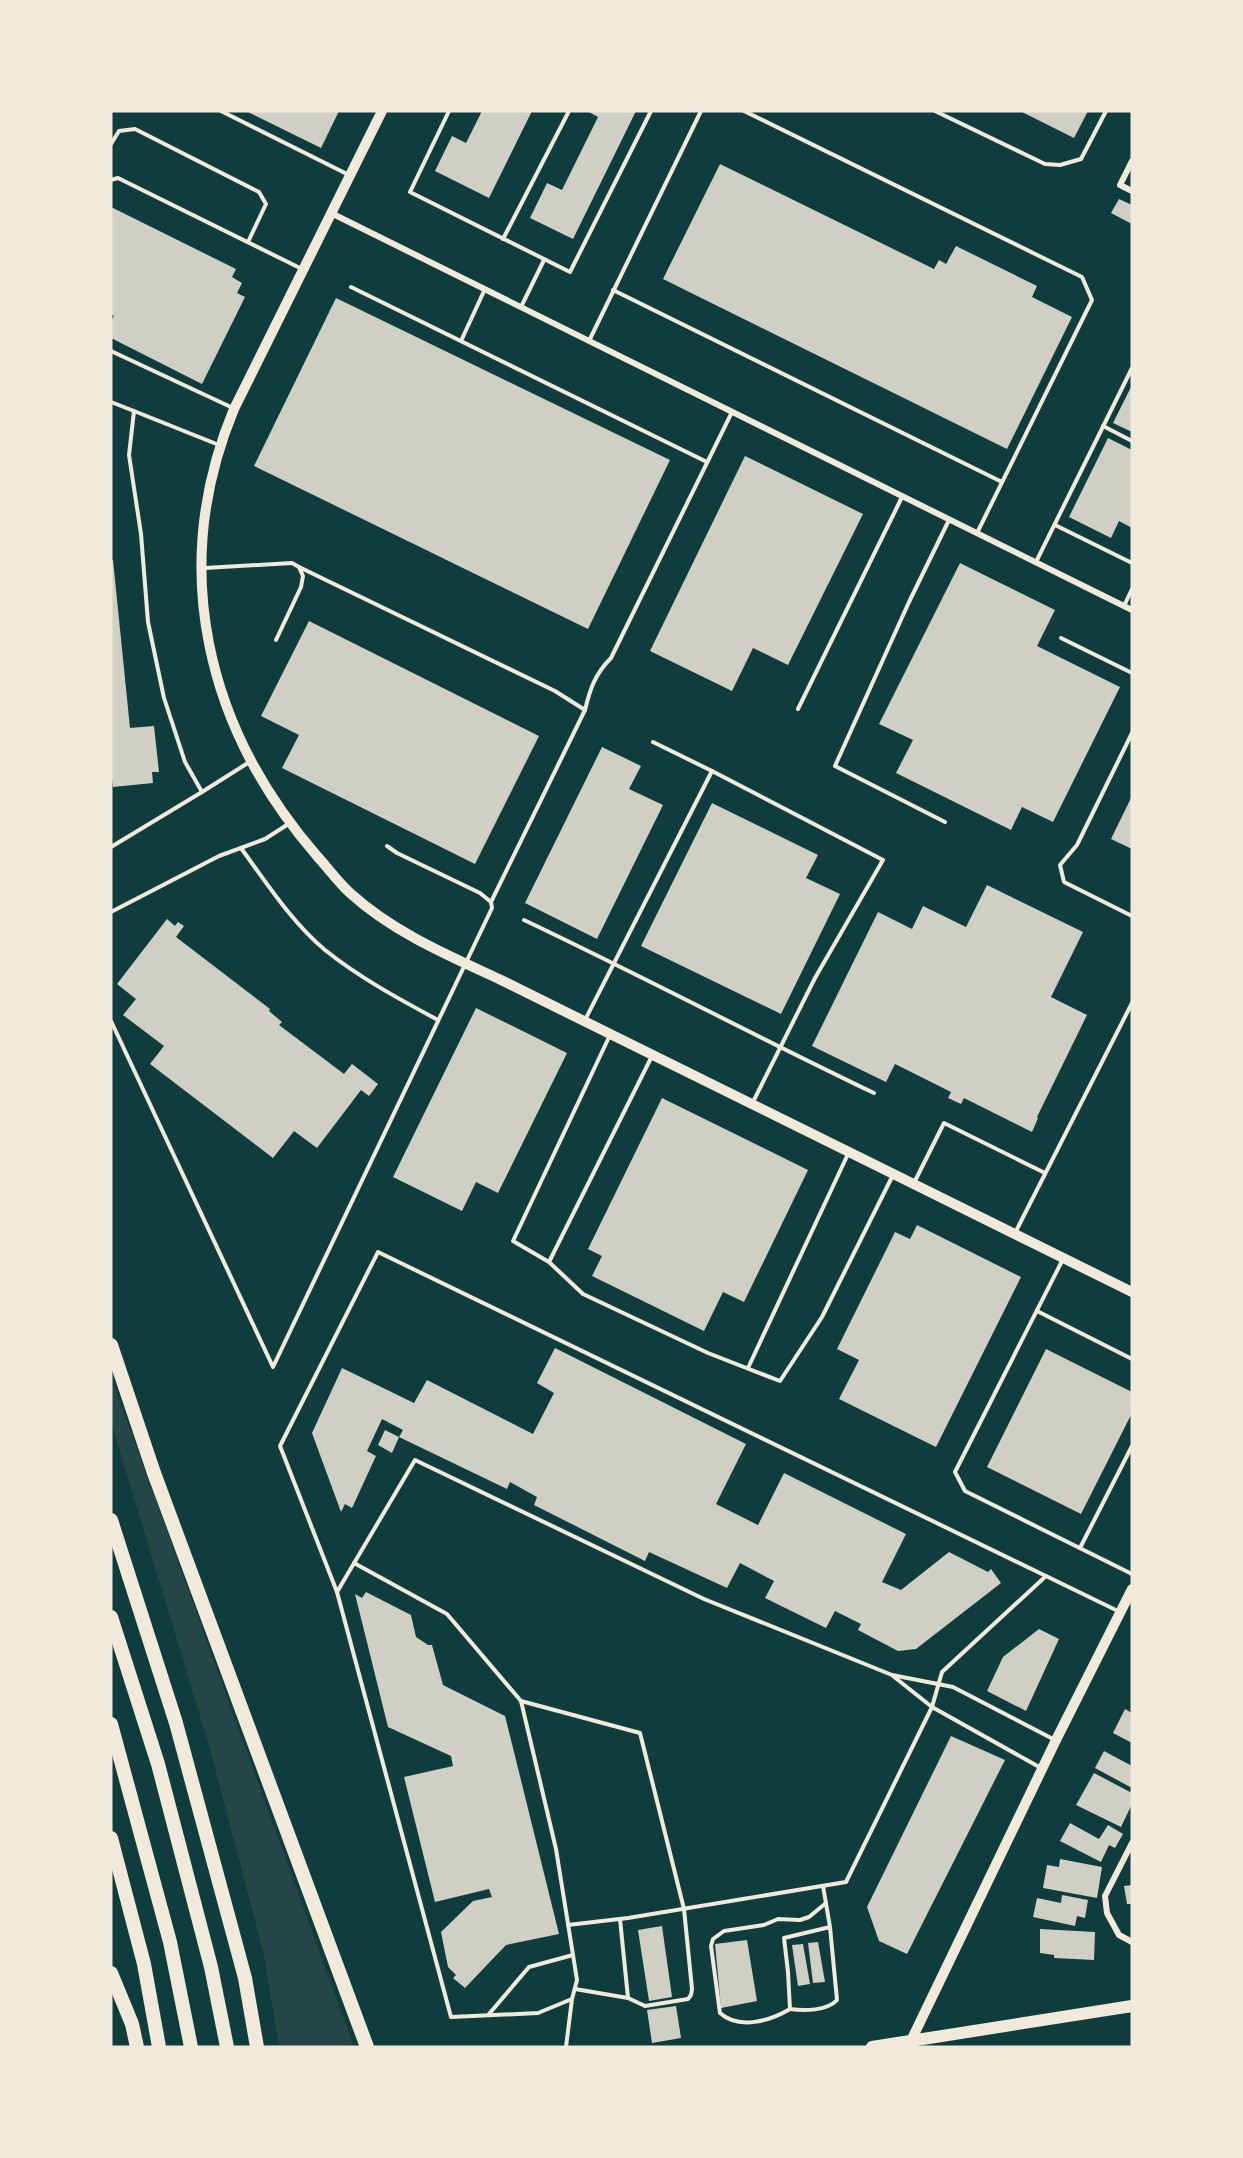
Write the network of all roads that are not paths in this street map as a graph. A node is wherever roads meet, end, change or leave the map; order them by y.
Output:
1 (221, 111) edge
2 (382, 111) edge
3 (449, 111) edge
4 (568, 111) edge
5 (651, 111) edge
6 (701, 111) edge
7 (744, 111) edge
8 (937, 111) edge
9 (1106, 111) edge
10 (111, 144) edge
11 (1132, 161) edge
12 (350, 175) junction
13 (111, 180) edge
14 (1132, 191) edge
15 (331, 213) junction
16 (503, 239) junction
17 (248, 242) junction
18 (544, 260) junction
19 (303, 270) junction
20 (351, 287) dead end
21 (485, 289) junction
22 (614, 290) junction
23 (521, 307) junction
24 (589, 340) junction
25 (461, 341) junction
26 (111, 351) edge
27 (1132, 368) edge
28 (111, 402) edge
29 (234, 409) junction
30 (134, 411) junction
31 (733, 412) junction
32 (1103, 426) junction
33 (1132, 441) edge
34 (220, 445) junction
35 (707, 462) junction
36 (1002, 482) junction
37 (902, 496) junction
38 (950, 519) junction
39 (1055, 525) junction
40 (977, 533) junction
41 (1036, 562) junction
42 (1132, 563) edge
43 (299, 567) junction
44 (201, 568) junction
45 (1132, 589) edge
46 (1124, 606) junction
47 (1132, 610) edge
48 (1060, 638) dead end
49 (276, 640) dead end
50 (1132, 673) edge
51 (798, 709) dead end
52 (585, 710) junction
53 (1132, 733) edge
54 (653, 742) dead end
55 (251, 761) junction
56 (712, 771) junction
57 (202, 792) junction
58 (945, 822) dead end
59 (290, 823) junction
60 (387, 846) dead end
61 (111, 847) edge
62 (241, 848) junction
63 (491, 902) junction
64 (111, 912) edge
65 (1132, 916) edge
66 (524, 920) dead end
67 (465, 963) junction
68 (614, 963) junction
69 (1132, 1003) edge
70 (438, 1020) junction
71 (584, 1021) junction
72 (111, 1022) edge
73 (610, 1034) junction
74 (780, 1048) junction
75 (652, 1055) junction
76 (874, 1093) dead end
77 (752, 1104) junction
78 (849, 1152) junction
79 (1045, 1173) junction
80 (893, 1174) junction
81 (913, 1184) junction
82 (1015, 1234) junction
83 (1064, 1259) junction
84 (549, 1262) junction
85 (1132, 1293) edge
86 (1037, 1311) junction
87 (111, 1345) edge
88 (1132, 1359) edge
89 (748, 1368) junction
90 (1132, 1446) edge
91 (111, 1520) edge
92 (1080, 1548) junction
93 (354, 1563) junction
94 (1132, 1574) edge
95 (1046, 1576) junction
96 (1132, 1589) edge
97 (337, 1592) junction
98 (1120, 1613) junction
99 (111, 1617) edge
100 (892, 1675) junction
101 (938, 1684) junction
102 (521, 1701) junction
103 (932, 1707) junction
104 (111, 1724) edge
105 (1056, 1740) junction
106 (1042, 1769) junction
107 (111, 1838) edge
108 (1132, 1844) edge
109 (823, 1886) junction
110 (826, 1904) junction
111 (684, 1909) junction
112 (620, 1919) junction
113 (568, 1925) junction
114 (830, 1927) junction
115 (1132, 1942) edge
116 (573, 1955) junction
117 (111, 1973) edge
118 (575, 1989) junction
119 (628, 1998) junction
120 (572, 1999) junction
121 (1132, 2006) edge
122 (790, 2009) junction
123 (489, 2015) junction
124 (908, 2045) edge
125 (137, 2047) edge
126 (159, 2047) edge
127 (191, 2047) edge
128 (227, 2047) edge
129 (257, 2047) edge
130 (367, 2047) edge
131 (566, 2047) edge
132 (872, 2047) edge

1 - 12 lane
2 - 12 main road
3 - 16 lane
4 - 16 lane
5 - 18 lane
6 - 22 lane
7 - 36 lane
8 - 9 lane
10 - 17 lane
11 - 14 street
12 - 15 main road
13 - 17 lane
15 - 19 main road
15 - 21 street
16 - 18 lane
17 - 19 lane
18 - 23 lane
19 - 29 main road
20 - 25 lane
21 - 23 street
21 - 25 lane
22 - 24 lane
22 - 36 lane
23 - 24 street
24 - 31 street
25 - 35 lane
26 - 29 lane
27 - 32 lane
28 - 30 lane
29 - 34 main road
30 - 34 lane
30 - 57 lane
31 - 35 lane
31 - 37 street
32 - 33 lane
32 - 39 lane
34 - 44 main road
35 - 52 lane
36 - 40 lane
37 - 38 street
37 - 51 lane
38 - 40 street
38 - 58 lane
39 - 41 lane
39 - 42 lane
40 - 41 street
41 - 46 street
43 - 44 lane
43 - 49 lane
43 - 52 lane
44 - 55 main road
45 - 46 lane
46 - 47 street
48 - 50 lane
52 - 63 lane
53 - 65 lane
54 - 56 lane
55 - 57 lane
55 - 59 main road
56 - 68 lane
56 - 74 lane
57 - 61 lane
59 - 62 lane
59 - 67 main road
60 - 63 lane
62 - 64 lane
62 - 70 lane
63 - 67 lane
66 - 68 lane
67 - 70 lane
67 - 71 main road
68 - 71 lane
68 - 74 lane
69 - 79 lane
70 - 72 lane
71 - 73 main road
73 - 75 main road
73 - 84 lane
74 - 76 lane
74 - 77 lane
75 - 77 main road
75 - 84 lane
77 - 78 main road
78 - 80 main road
78 - 89 lane
79 - 81 lane
79 - 82 lane
80 - 81 main road
80 - 89 lane
81 - 82 main road
82 - 83 main road
83 - 85 main road
83 - 86 lane
84 - 89 lane
86 - 88 lane
86 - 92 lane
87 - 130 highway
90 - 92 lane
91 - 129 highway
92 - 94 lane
93 - 97 lane
93 - 100 lane
93 - 102 lane
95 - 97 lane
95 - 98 lane
95 - 101 lane
96 - 98 main road
97 - 123 lane
98 - 105 main road
99 - 128 highway
100 - 101 lane
100 - 103 lane
101 - 103 lane
101 - 105 lane
102 - 111 lane
102 - 113 lane
103 - 106 lane
103 - 109 lane
104 - 127 highway
105 - 106 main road
106 - 124 main road
107 - 126 highway
108 - 115 street
109 - 110 lane
109 - 111 lane
110 - 114 lane
110 - 122 lane
111 - 112 lane
111 - 119 lane
112 - 113 lane
112 - 119 lane
113 - 116 lane
114 - 122 lane
114 - 122 lane
116 - 118 lane
116 - 123 lane
117 - 125 highway
118 - 119 lane
118 - 120 lane
120 - 123 lane
120 - 131 lane
121 - 124 main road
124 - 132 main road

